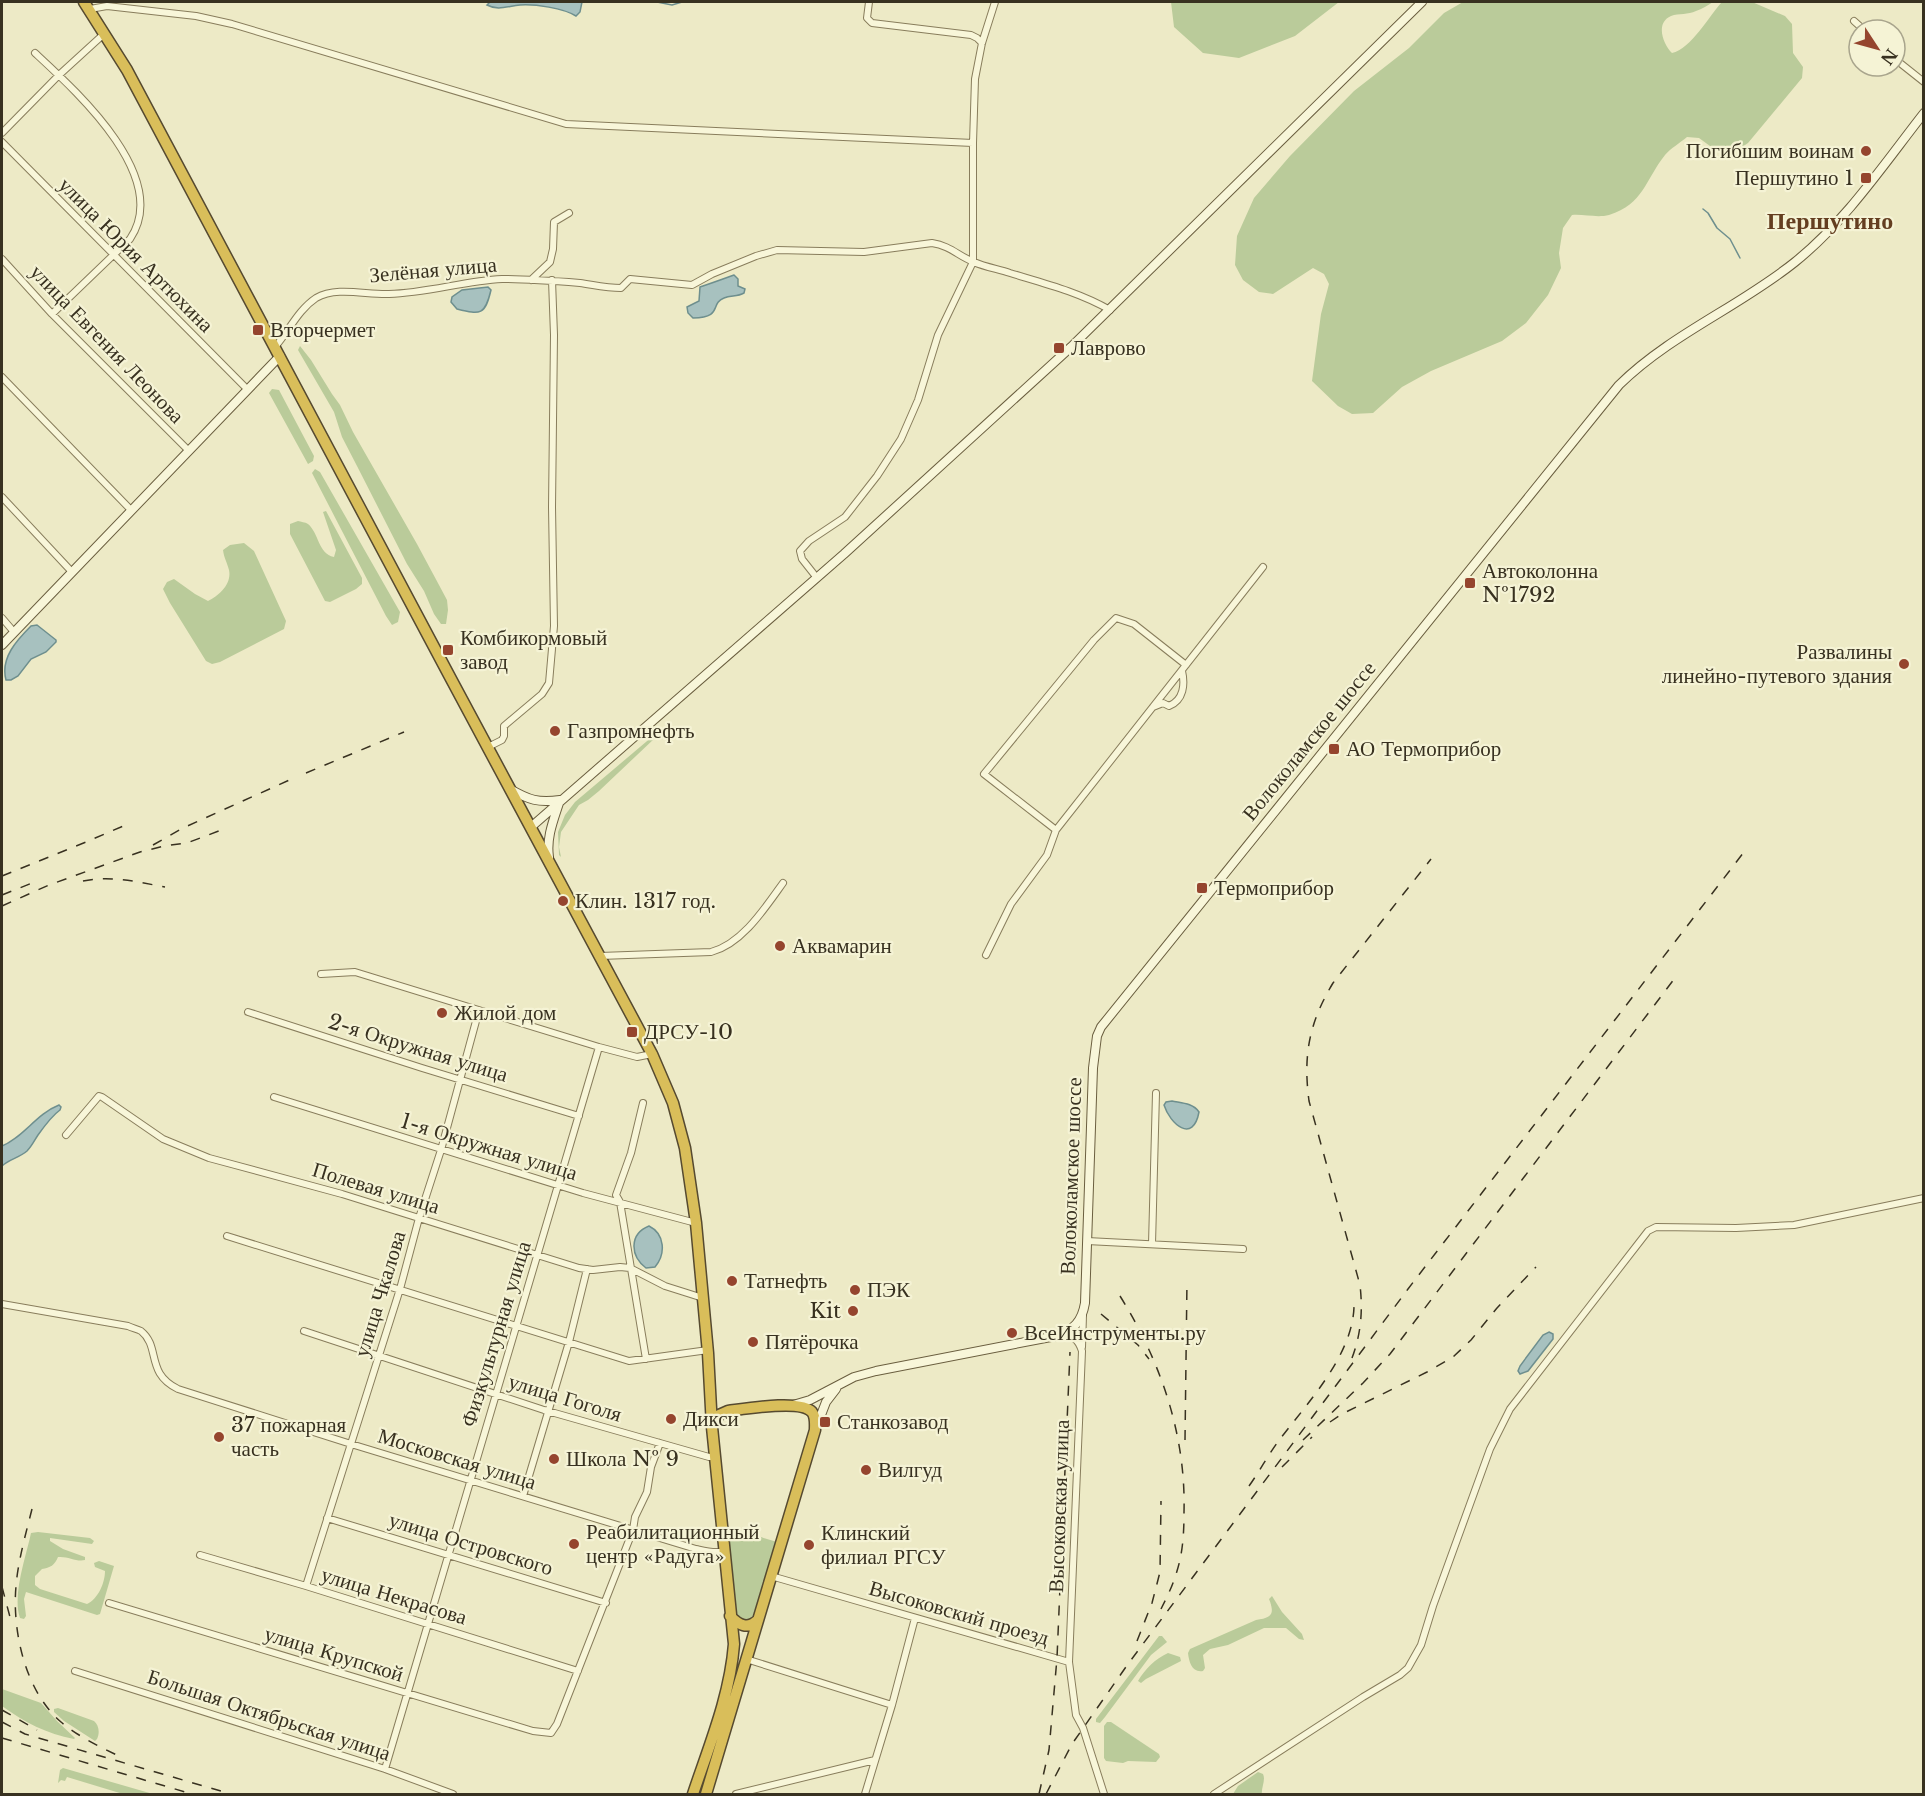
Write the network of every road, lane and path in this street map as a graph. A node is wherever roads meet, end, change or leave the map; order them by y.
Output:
1 (868, 2) edge
2 (995, 2) edge
3 (1422, 2) edge
4 (87, 5) edge
5 (105, 33) junction
6 (982, 43) junction
7 (35, 53) dead end
8 (1907, 69) edge
9 (59, 75) junction
10 (1923, 82) edge
11 (1923, 113) edge
12 (2, 133) edge
13 (2, 142) edge
14 (973, 143) junction
15 (569, 213) dead end
16 (113, 255) junction
17 (2, 259) edge
18 (973, 262) junction
19 (531, 280) junction
20 (552, 280) junction
21 (1110, 310) junction
22 (52, 314) junction
23 (277, 351) junction
24 (2, 377) edge
25 (248, 390) junction
26 (189, 451) junction
27 (2, 497) edge
28 (131, 510) junction
29 (1263, 567) dead end
30 (72, 572) junction
31 (817, 578) junction
32 (2, 618) edge
33 (15, 632) junction
34 (2, 645) edge
35 (1184, 668) junction
36 (1152, 708) junction
37 (488, 747) junction
38 (510, 789) junction
39 (561, 800) junction
40 (531, 827) junction
41 (1056, 830) junction
42 (550, 862) junction
43 (783, 883) dead end
44 (986, 955) dead end
45 (600, 956) junction
46 (321, 974) dead end
47 (479, 1010) junction
48 (248, 1012) dead end
49 (599, 1047) junction
50 (652, 1054) junction
51 (460, 1080) junction
52 (1156, 1093) dead end
53 (274, 1097) dead end
54 (643, 1103) dead end
55 (579, 1116) junction
56 (66, 1135) dead end
57 (441, 1150) junction
58 (558, 1185) junction
59 (1923, 1198) edge
60 (620, 1202) junction
61 (419, 1218) junction
62 (696, 1222) junction
63 (227, 1236) dead end
64 (1087, 1241) junction
65 (1152, 1244) junction
66 (1243, 1249) dead end
67 (537, 1255) junction
68 (630, 1268) junction
69 (587, 1269) junction
70 (400, 1289) junction
71 (703, 1298) junction
72 (2, 1304) edge
73 (1083, 1315) junction
74 (517, 1326) junction
75 (304, 1331) dead end
76 (1056, 1336) junction
77 (569, 1342) junction
78 (708, 1350) junction
79 (1082, 1351) junction
80 (379, 1355) junction
81 (646, 1359) junction
82 (854, 1377) junction
83 (495, 1394) junction
84 (711, 1398) junction
85 (791, 1405) junction
86 (549, 1411) junction
87 (728, 1411) junction
88 (712, 1427) junction
89 (815, 1430) junction
90 (660, 1443) junction
91 (351, 1444) junction
92 (715, 1457) junction
93 (470, 1480) junction
94 (523, 1496) junction
95 (327, 1518) junction
96 (633, 1530) junction
97 (725, 1551) junction
98 (449, 1554) junction
99 (200, 1556) dead end
100 (771, 1576) junction
101 (306, 1586) junction
102 (109, 1603) dead end
103 (606, 1603) junction
104 (730, 1616) junction
105 (915, 1618) junction
106 (758, 1620) junction
107 (427, 1623) junction
108 (746, 1659) junction
109 (1069, 1662) junction
110 (75, 1671) dead end
111 (578, 1671) junction
112 (407, 1694) junction
113 (892, 1705) junction
114 (875, 1760) junction
115 (385, 1769) junction
116 (453, 1794) edge
117 (693, 1794) edge
118 (706, 1794) edge
119 (736, 1794) edge
120 (865, 1794) edge
121 (1104, 1794) edge
122 (1214, 1794) edge

1 - 6 street
2 - 6 street
3 - 21 street
4 - 5 highway
4 - 14 street
5 - 9 street
5 - 23 highway
6 - 14 street
7 - 9 street
8 - 10 street
9 - 12 street
9 - 16 street
11 - 64 street, Волоколамское шоссе
13 - 16 street, улица Юрия Артюхина
14 - 18 street
15 - 19 street
16 - 22 street
16 - 25 street, улица Юрия Артюхина
17 - 22 street, улица Евгения Леонова
18 - 20 street, Зелёная улица
18 - 21 street
18 - 31 street
19 - 20 street, Зелёная улица
19 - 23 street, Зелёная улица
20 - 37 street
21 - 31 street
22 - 26 street, улица Евгения Леонова
23 - 25 street
23 - 37 highway
24 - 28 street
25 - 26 street
26 - 28 street
27 - 30 street
28 - 30 street
29 - 35 street
30 - 33 street
31 - 39 street
32 - 33 street
33 - 34 street
35 - 36 street
35 - 36 street
35 - 41 street
36 - 41 street
37 - 38 highway
38 - 39 street
38 - 40 highway
39 - 40 street
39 - 42 street
40 - 42 highway
41 - 44 street
42 - 45 highway
43 - 45 street
45 - 50 highway
46 - 47 street
47 - 49 street
47 - 51 street, улица Чкалова
48 - 51 street, 2-я Окружная улица
49 - 50 street
49 - 55 street, Физкультурная улица
50 - 62 highway
51 - 55 street, 2-я Окружная улица
51 - 57 street, улица Чкалова
52 - 65 street
53 - 57 street, 1-я Окружная улица
54 - 60 street
55 - 58 street, Физкультурная улица
56 - 61 street, Полевая улица
57 - 58 street, 1-я Окружная улица
57 - 61 street, улица Чкалова
58 - 60 street, 1-я Окружная улица
58 - 67 street, Физкультурная улица
59 - 122 street
60 - 62 street, 1-я Окружная улица
60 - 68 street
61 - 67 street, Полевая улица
61 - 70 street, улица Чкалова
62 - 71 highway
63 - 70 street
64 - 65 street
64 - 73 street, Волоколамское шоссе
65 - 66 street
67 - 69 street, Полевая улица
67 - 74 street, Физкультурная улица
68 - 69 street, Полевая улица
68 - 71 street, Полевая улица
68 - 81 street
69 - 77 street
70 - 74 street
70 - 80 street, улица Чкалова
71 - 78 highway
72 - 91 street, Московская улица
73 - 76 street
73 - 79 street, Высоковская улица
74 - 77 street
74 - 83 street, Физкультурная улица
75 - 80 street, улица Гоголя
76 - 79 street
76 - 82 street
77 - 81 street
77 - 86 street
78 - 81 street
78 - 84 highway
79 - 109 street, Высоковская улица
80 - 83 street, улица Гоголя
80 - 91 street, улица Чкалова
82 - 85 street
82 - 89 street
83 - 86 street, улица Гоголя
83 - 93 street, Физкультурная улица
84 - 87 highway
84 - 88 highway
85 - 87 highway
85 - 89 highway
86 - 90 street, улица Гоголя
86 - 94 street
87 - 88 highway
88 - 92 highway
89 - 100 highway
90 - 92 street, улица Гоголя
90 - 96 street
91 - 93 street, Московская улица
91 - 95 street, улица Чкалова
92 - 97 highway
93 - 94 street, Московская улица
93 - 98 street, Физкультурная улица
94 - 96 street, Московская улица
95 - 98 street, улица Островского
95 - 101 street, улица Чкалова
96 - 97 street, Московская улица
96 - 103 street
97 - 104 highway
98 - 103 street, улица Островского
98 - 107 street, Физкультурная улица
99 - 101 street, улица Некрасова
100 - 105 street, Высоковский проезд
100 - 106 highway
101 - 107 street, улица Некрасова
102 - 112 street, улица Крупской
103 - 111 street
104 - 106 highway
104 - 117 highway
105 - 109 street, Высоковский проезд
105 - 113 street
106 - 108 highway
107 - 111 street, улица Некрасова
107 - 112 street, Физкультурная улица
108 - 113 street
108 - 118 highway
109 - 121 street, Высоковская улица
110 - 115 street, Большая Октябрьская улица
111 - 112 street, улица Крупской
112 - 115 street, Физкультурная улица
113 - 114 street
114 - 119 street
114 - 120 street
115 - 116 street, Большая Октябрьская улица

